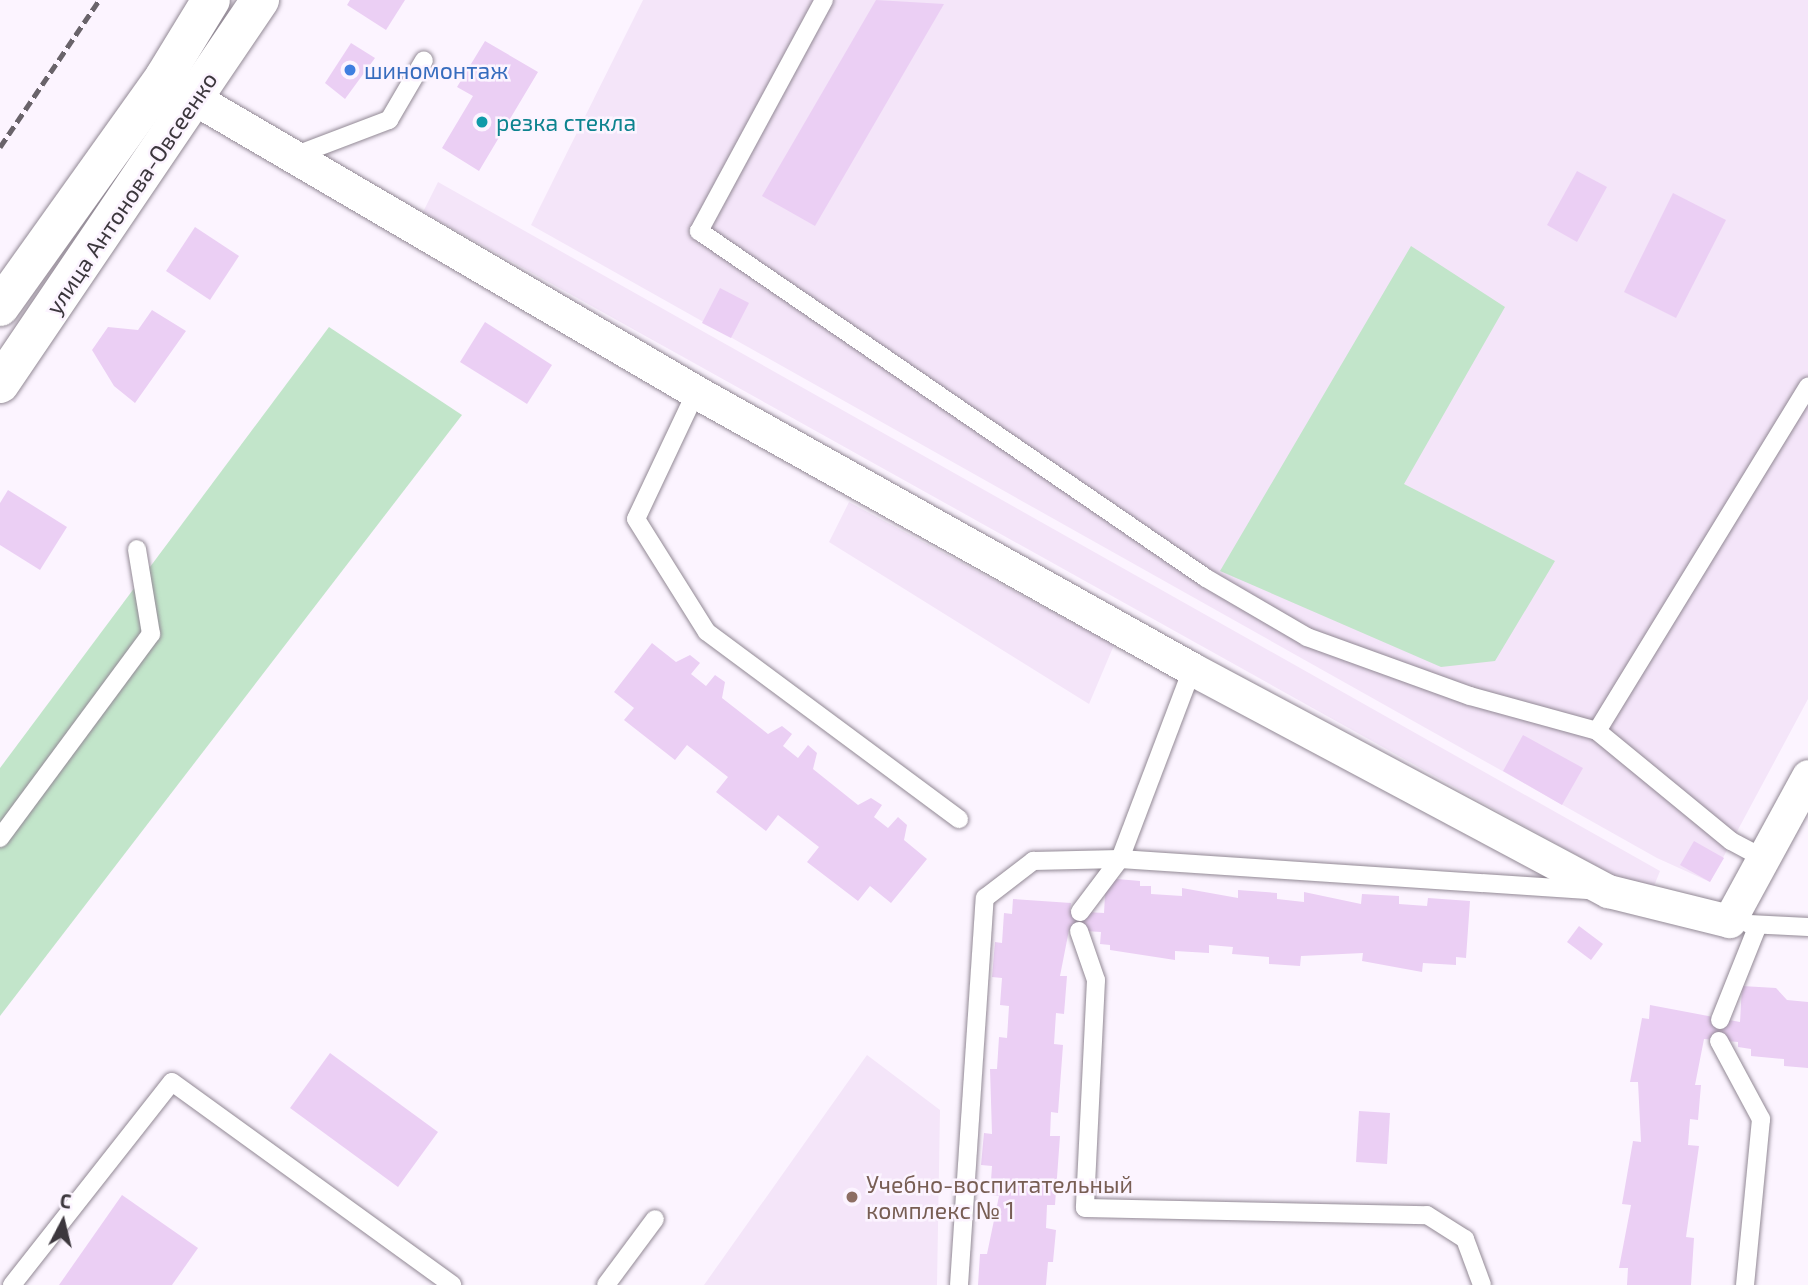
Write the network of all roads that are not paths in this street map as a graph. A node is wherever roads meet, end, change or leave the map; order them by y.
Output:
1 (211, 0) edge
2 (260, 0) edge
3 (824, 0) edge
4 (424, 60) dead end
5 (197, 100) junction
6 (294, 156) junction
7 (0, 307) edge
8 (0, 384) edge
9 (1808, 387) edge
10 (696, 392) junction
11 (137, 549) dead end
12 (1192, 669) junction
13 (1597, 731) junction
14 (1808, 776) edge
15 (959, 819) dead end
16 (0, 838) edge
17 (1763, 858) junction
18 (1120, 859) junction
19 (1608, 891) junction
20 (1080, 912) dead end
21 (1743, 923) junction
22 (1808, 927) edge
23 (1079, 931) dead end
24 (1720, 1020) dead end
25 (1719, 1041) dead end
26 (654, 1219) dead end
27 (12, 1285) edge
28 (452, 1285) edge
29 (606, 1285) edge
30 (960, 1285) edge
31 (1482, 1285) edge
32 (1745, 1285) edge

1 - 7 highway, улица Антонова-Овсеенко
2 - 5 highway, улица Антонова-Овсеенко
3 - 13 lane
4 - 6 lane
5 - 6 street
5 - 8 highway, улица Антонова-Овсеенко
6 - 10 street
9 - 13 lane
10 - 12 street
10 - 15 lane
11 - 16 lane
12 - 18 lane
12 - 19 street
13 - 17 lane
14 - 17 street
17 - 21 street
18 - 19 lane
18 - 20 lane
18 - 30 lane
19 - 21 street
21 - 22 lane
21 - 24 lane
23 - 31 lane
25 - 32 lane
26 - 29 lane
27 - 28 lane

